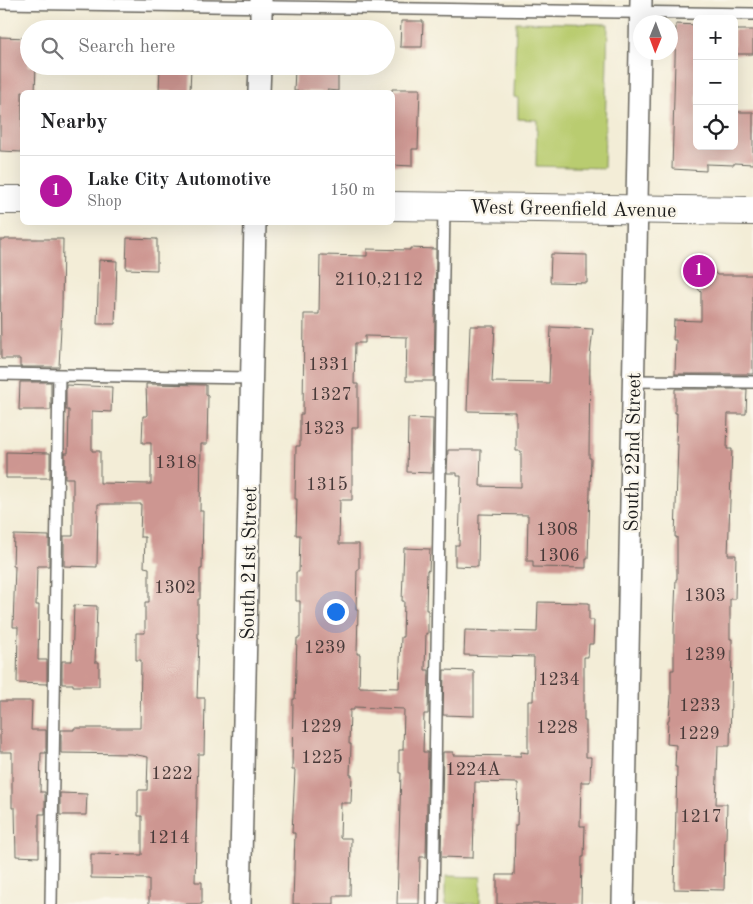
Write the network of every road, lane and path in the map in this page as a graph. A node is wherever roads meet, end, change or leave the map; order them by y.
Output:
1 (0, 3) edge
2 (261, 3) edge
3 (641, 6) edge
4 (753, 14) edge
5 (261, 20) edge
6 (260, 75) edge
7 (259, 90) edge
8 (0, 200) edge
9 (20, 200) edge
10 (395, 206) edge
11 (444, 207) junction
12 (636, 210) junction
13 (753, 211) edge
14 (255, 225) edge
15 (0, 374) edge
16 (59, 375) junction
17 (252, 378) junction
18 (633, 381) junction
19 (753, 382) edge
20 (51, 904) edge
21 (240, 904) edge
22 (433, 904) edge
23 (623, 904) edge

1 - 2 lane
2 - 3 lane
2 - 5 street
3 - 4 lane
3 - 12 street, South 22nd Street
6 - 7 street
8 - 9 main road
10 - 11 main road, West Greenfield Avenue
11 - 12 main road, West Greenfield Avenue
11 - 22 lane
12 - 13 main road, West Greenfield Avenue
12 - 18 street, South 22nd Street
14 - 17 street, South 21st Street
15 - 16 lane
16 - 17 lane
16 - 20 lane
17 - 21 street, South 21st Street
18 - 19 lane
18 - 23 street, South 22nd Street

